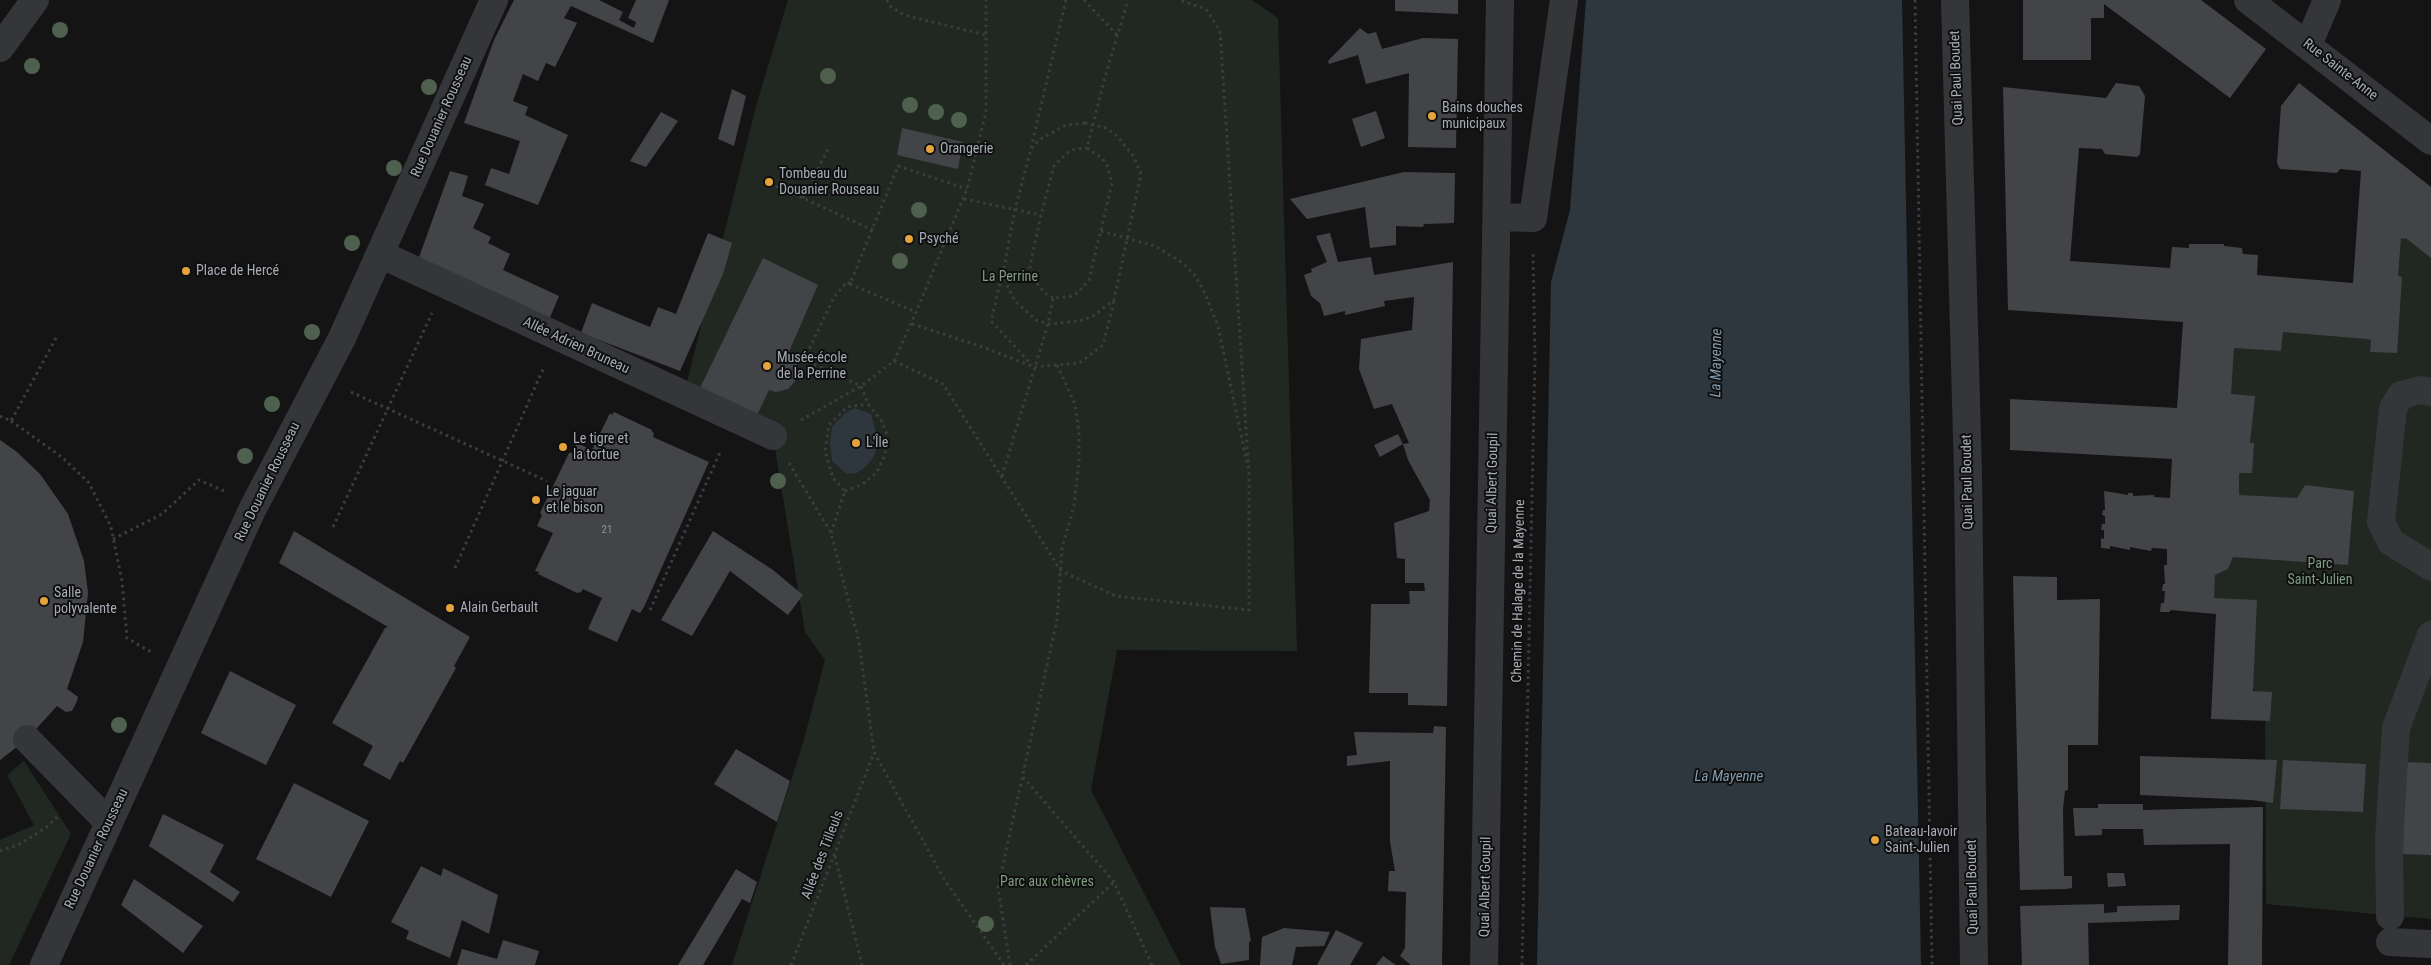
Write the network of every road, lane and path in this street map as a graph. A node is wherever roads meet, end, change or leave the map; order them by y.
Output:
1 (35, 0) edge
2 (494, 0) edge
3 (887, 0) edge
4 (986, 0) edge
5 (1066, 0) edge
6 (1084, 0) edge
7 (1128, 0) edge
8 (1179, 0) edge
9 (1500, 0) edge
10 (1564, 0) edge
11 (1915, 0) edge
12 (1955, 0) edge
13 (2248, 0) edge
14 (2327, 0) edge
15 (986, 35) junction
16 (1117, 35) junction
17 (2308, 45) junction
18 (0, 48) edge
19 (1094, 125) junction
20 (2431, 141) edge
21 (829, 147) dead end
22 (1088, 148) junction
23 (1031, 149) junction
24 (776, 186) dead end
25 (967, 189) junction
26 (803, 198) junction
27 (964, 199) junction
28 (1015, 209) junction
29 (1041, 215) junction
30 (1497, 217) junction
31 (1533, 218) junction
32 (873, 230) junction
33 (1101, 232) junction
34 (1128, 238) junction
35 (380, 254) junction
36 (1004, 268) junction
37 (850, 284) junction
38 (1053, 298) junction
39 (1114, 300) junction
40 (433, 311) dead end
41 (916, 312) junction
42 (912, 324) junction
43 (1048, 324) junction
44 (56, 338) dead end
45 (894, 361) junction
46 (545, 365) dead end
47 (1057, 365) junction
48 (1034, 367) junction
49 (860, 386) junction
50 (2431, 392) edge
51 (358, 396) dead end
52 (868, 404) junction
53 (388, 410) junction
54 (0, 416) edge
55 (735, 420) junction
56 (11, 421) junction
57 (773, 436) junction
58 (502, 462) junction
59 (1249, 475) junction
60 (1002, 476) junction
61 (547, 481) dead end
62 (845, 491) junction
63 (226, 492) dead end
64 (333, 527) dead end
65 (831, 533) junction
66 (113, 539) junction
67 (455, 568) dead end
68 (2431, 568) edge
69 (1061, 571) junction
70 (650, 610) dead end
71 (2431, 635) edge
72 (180, 667) junction
73 (27, 739) dead end
74 (874, 752) junction
75 (1022, 776) junction
76 (81, 794) junction
77 (109, 823) junction
78 (0, 851) edge
79 (835, 856) junction
80 (1114, 882) junction
81 (2431, 944) edge
82 (44, 965) edge
83 (791, 965) edge
84 (862, 965) edge
85 (1004, 965) edge
86 (1010, 965) edge
87 (1026, 965) edge
88 (1152, 965) edge
89 (1484, 965) edge
90 (1522, 965) edge
91 (1932, 965) edge
92 (1974, 965) edge

1 - 18 street
2 - 35 street, Rue Douanier Rousseau
3 - 15 path
4 - 15 path
5 - 23 path
6 - 16 path
7 - 16 path
8 - 59 path
9 - 30 street, Quai Albert Goupil
10 - 31 street
11 - 91 path
12 - 92 street, Quai Paul Boudet
13 - 17 street, Rue Sainte-Anne
14 - 17 street
15 - 25 path
16 - 19 path
17 - 20 street, Rue Sainte-Anne
19 - 22 path
19 - 23 path
19 - 34 path
21 - 26 path
22 - 29 path
22 - 33 path
23 - 28 path
24 - 26 path
25 - 27 path
25 - 32 path
26 - 32 path
27 - 28 path
27 - 41 path
28 - 29 path
28 - 36 path
29 - 38 path
30 - 31 street
30 - 89 street, Quai Albert Goupil
31 - 90 path, Chemin de Halage de la Mayenne
32 - 37 path
33 - 34 path
33 - 38 path
34 - 39 path
34 - 59 path
35 - 55 street, Allée Adrien Bruneau
35 - 72 street, Rue Douanier Rousseau
36 - 43 path
36 - 48 path
37 - 41 path
37 - 49 path
38 - 43 path
39 - 43 path
39 - 47 path
40 - 53 path
41 - 42 path
42 - 45 path
42 - 48 path
43 - 48 path
44 - 56 path
45 - 49 path
45 - 60 path
46 - 58 path
47 - 48 path
47 - 69 path
48 - 60 path
49 - 52 path
49 - 57 path
50 - 68 street
51 - 53 path
52 - 62 path
52 - 62 path
53 - 58 path
53 - 64 path
54 - 56 path
55 - 57 street, Allée Adrien Bruneau
55 - 70 path
56 - 66 path
57 - 65 path
58 - 61 path
58 - 67 path
59 - 69 path
60 - 69 path
62 - 65 path
63 - 66 path
65 - 74 path
66 - 72 path
69 - 75 path
71 - 81 street
72 - 77 street, Rue Douanier Rousseau
73 - 76 street
74 - 79 path, Allée des Tilleuls
74 - 85 path
75 - 80 path
75 - 86 path
76 - 77 street
76 - 78 path
77 - 82 street, Rue Douanier Rousseau
79 - 83 path, Allée des Tilleuls
79 - 84 path
80 - 87 path
80 - 88 path

